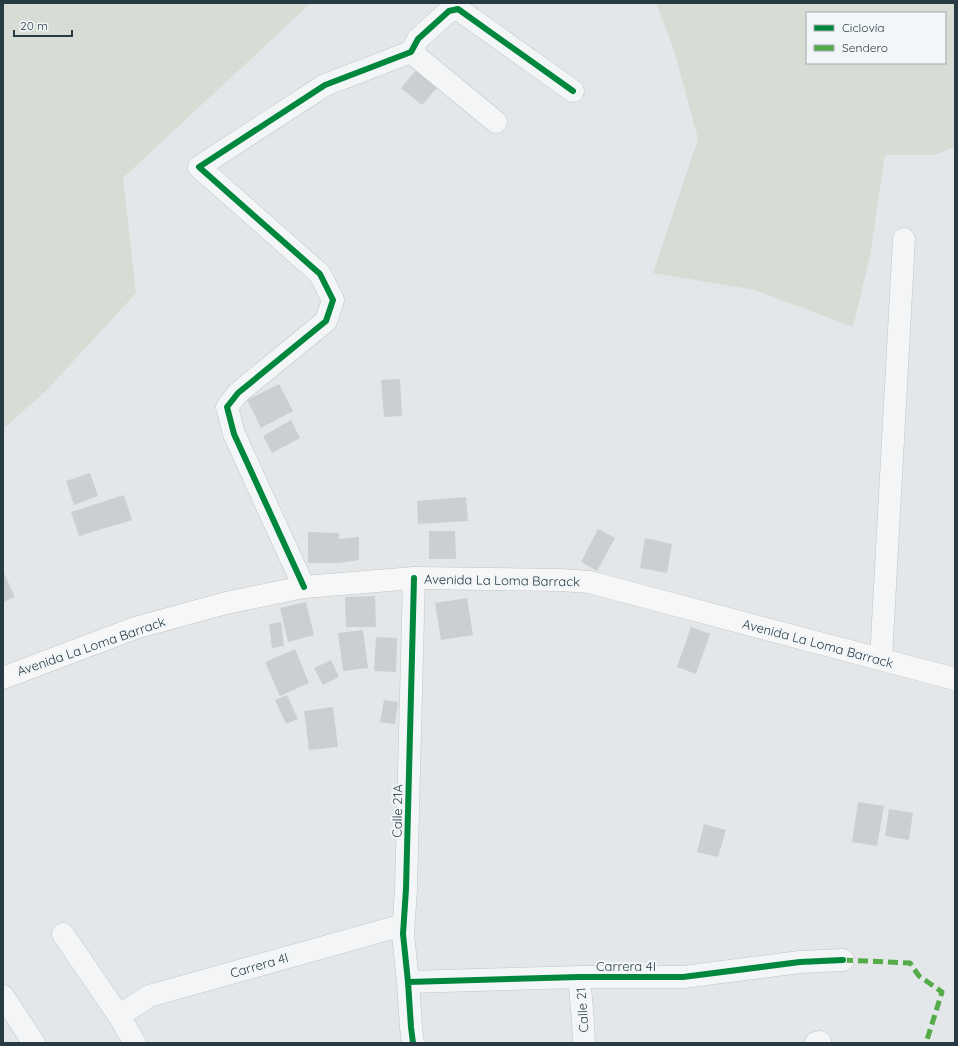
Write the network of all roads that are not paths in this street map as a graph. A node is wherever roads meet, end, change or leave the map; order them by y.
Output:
1 (411, 52) junction
2 (573, 91) dead end
3 (496, 122) dead end
4 (904, 239) dead end
5 (414, 578) junction
6 (304, 587) junction
7 (881, 659) junction
8 (3, 678) edge
9 (955, 679) edge
10 (404, 925) junction
11 (63, 934) dead end
12 (843, 960) dead end
13 (579, 978) junction
14 (408, 982) junction
15 (3, 996) edge
16 (119, 1016) junction
17 (820, 1042) edge
18 (34, 1043) edge
19 (134, 1043) edge
20 (413, 1043) edge
21 (584, 1043) edge
22 (816, 1043) edge

1 - 2 street
1 - 3 street
1 - 6 street
4 - 7 street
5 - 6 main road, Avenida La Loma Barrack
5 - 7 main road, Avenida La Loma Barrack
5 - 10 street, Calle 21A
6 - 8 main road, Avenida La Loma Barrack
7 - 9 main road, Avenida La Loma Barrack
10 - 14 street, Calle 21A
10 - 16 street, Carrera 4I
11 - 16 street
12 - 13 street, Carrera 4I
13 - 14 street, Carrera 4I
13 - 21 street, Calle 21
14 - 20 street, Calle 21A
15 - 18 street
16 - 19 street
17 - 22 street

